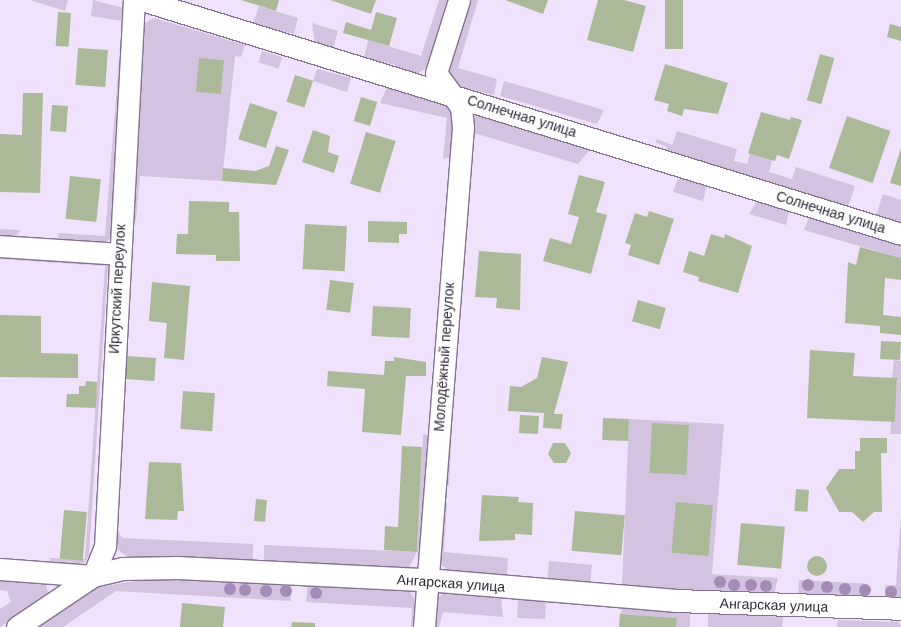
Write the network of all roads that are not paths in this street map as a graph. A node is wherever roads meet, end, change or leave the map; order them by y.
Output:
1 (134, 0) edge
2 (142, 0) edge
3 (459, 0) edge
4 (448, 93) junction
5 (901, 234) edge
6 (0, 246) edge
7 (119, 254) junction
8 (0, 569) edge
9 (93, 576) junction
10 (427, 580) junction
11 (901, 609) edge
12 (17, 627) edge
13 (424, 627) edge

1 - 7 street, Иркутский переулок
2 - 4 street, Солнечная улица
3 - 4 street, Молодёжный переулок
4 - 5 street, Солнечная улица
4 - 10 street, Молодёжный переулок
6 - 7 street
7 - 9 street, Иркутский переулок
8 - 9 street
9 - 10 street, Ангарская улица
9 - 12 street, Ангарская улица
10 - 11 street, Ангарская улица
10 - 13 street, Молодёжный переулок

